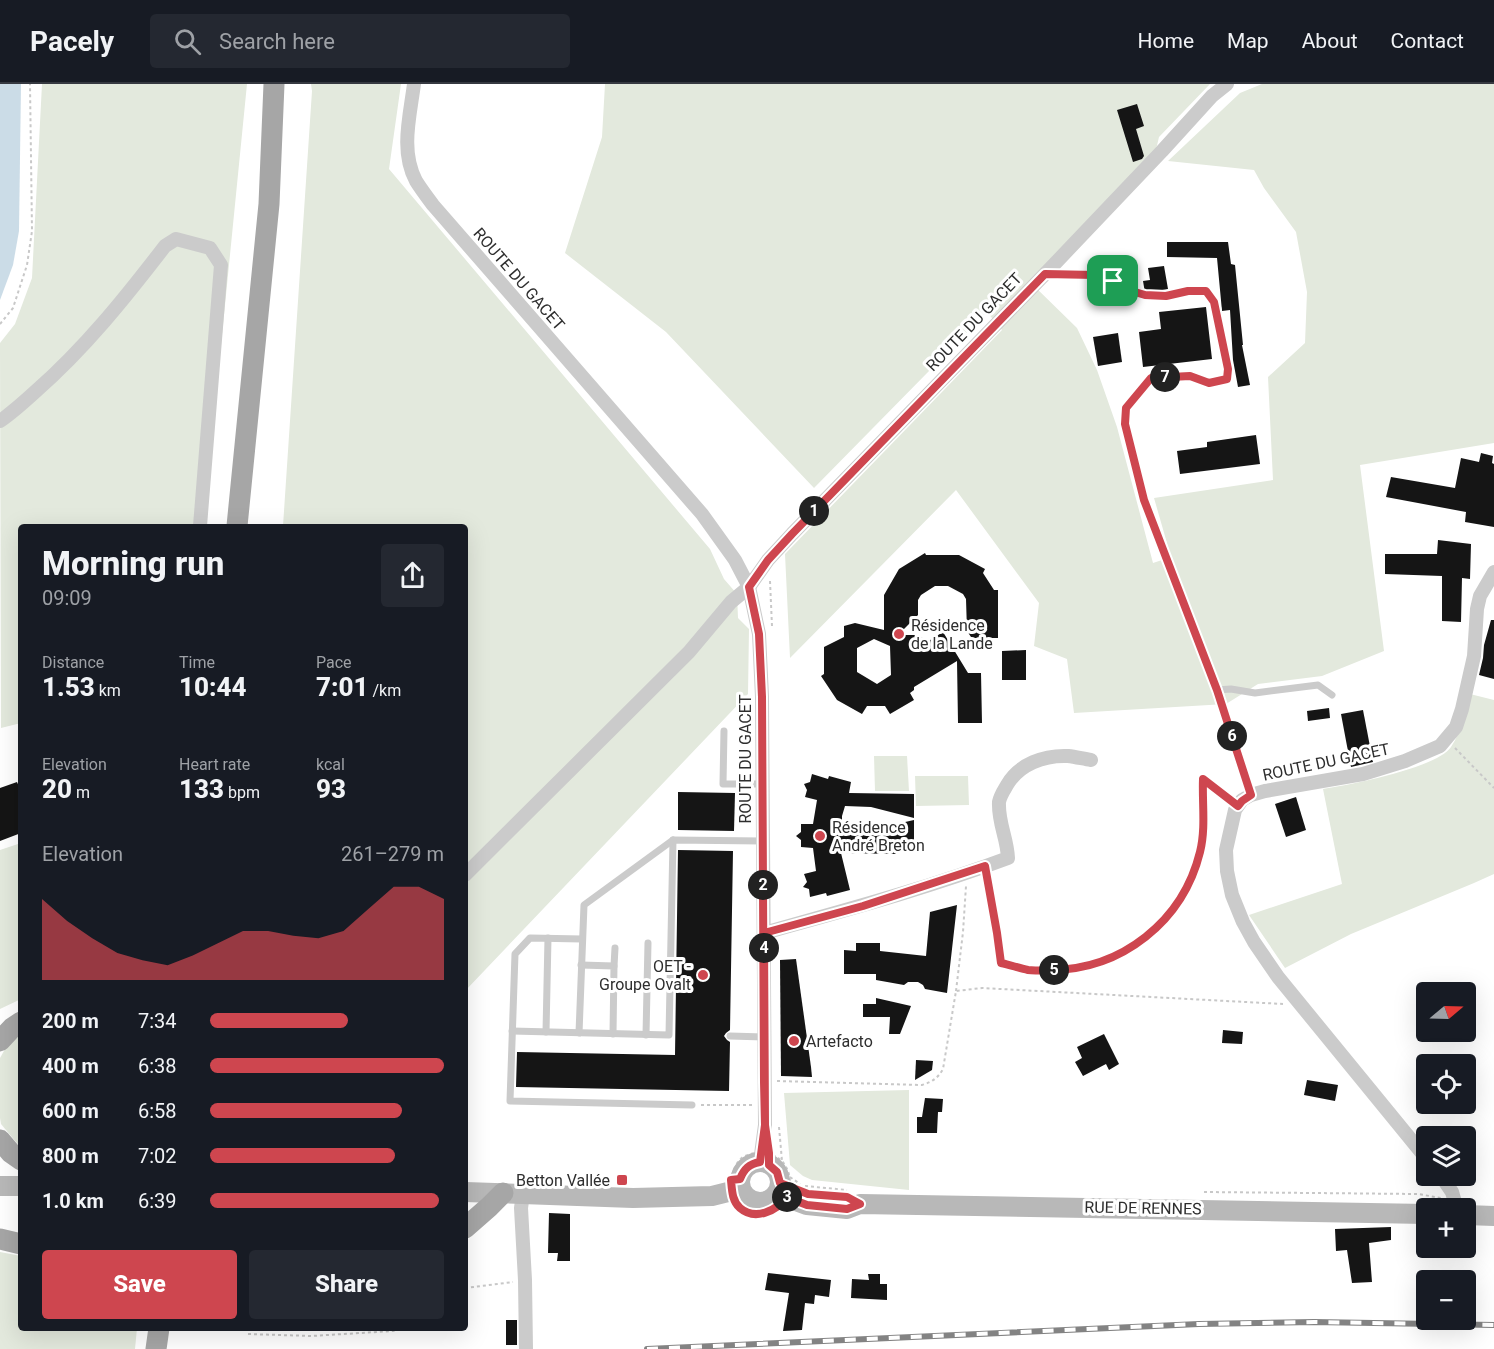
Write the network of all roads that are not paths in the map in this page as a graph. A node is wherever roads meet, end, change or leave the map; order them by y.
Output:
1 (274, 84) edge
2 (414, 84) edge
3 (1227, 84) edge
4 (0, 421) edge
5 (200, 524) edge
6 (237, 524) edge
7 (1494, 572) edge
8 (749, 587) junction
9 (1332, 695) dead end
10 (724, 731) dead end
11 (1091, 760) dead end
12 (762, 784) junction
13 (1251, 795) junction
14 (673, 840) junction
15 (762, 841) junction
16 (468, 872) edge
17 (764, 933) junction
18 (548, 938) junction
19 (582, 939) junction
20 (648, 943) dead end
21 (615, 948) dead end
22 (581, 965) junction
23 (614, 966) junction
24 (18, 1024) edge
25 (512, 1031) junction
26 (546, 1032) junction
27 (579, 1033) junction
28 (613, 1034) junction
29 (646, 1035) junction
30 (730, 1036) dead end
31 (764, 1037) junction
32 (0, 1041) edge
33 (692, 1105) road end
34 (0, 1140) edge
35 (1416, 1146) edge
36 (18, 1158) edge
37 (770, 1162) junction
38 (736, 1185) junction
39 (0, 1186) edge
40 (18, 1186) edge
41 (783, 1190) junction
42 (468, 1192) edge
43 (513, 1193) junction
44 (1416, 1214) edge
45 (1476, 1215) edge
46 (1494, 1216) edge
47 (468, 1225) edge
48 (0, 1239) edge
49 (18, 1243) edge
50 (145, 1331) edge
51 (159, 1331) edge
52 (143, 1349) edge
53 (156, 1349) edge
54 (526, 1349) edge

1 - 6 main road
2 - 8 street, ROUTE DU GACET
3 - 8 street, ROUTE DU GACET
4 - 5 street
7 - 13 street, ROUTE DU GACET
8 - 12 street, ROUTE DU GACET
8 - 16 street
9 - 13 lane
10 - 12 lane
11 - 17 street
12 - 15 street, ROUTE DU GACET
13 - 35 street, ROUTE DU GACET
14 - 15 lane
14 - 19 lane
14 - 29 lane
15 - 17 street, ROUTE DU GACET
17 - 31 street, ROUTE DU GACET
18 - 19 lane
18 - 25 lane
18 - 26 lane
19 - 22 lane
20 - 29 lane
21 - 23 lane
22 - 23 lane
22 - 27 lane
23 - 28 lane
24 - 32 main road
25 - 26 lane
25 - 33 lane
26 - 27 lane
27 - 28 lane
28 - 29 lane
30 - 31 lane
31 - 37 street, ROUTE DU GACET
34 - 36 main road
37 - 38 main road
37 - 41 main road
38 - 41 main road, RUE DE RENNES
38 - 43 main road
39 - 40 main road
41 - 44 main road, RUE DE RENNES
42 - 43 main road
43 - 47 main road
43 - 54 street
45 - 46 main road
48 - 49 main road
50 - 52 main road
51 - 53 main road

